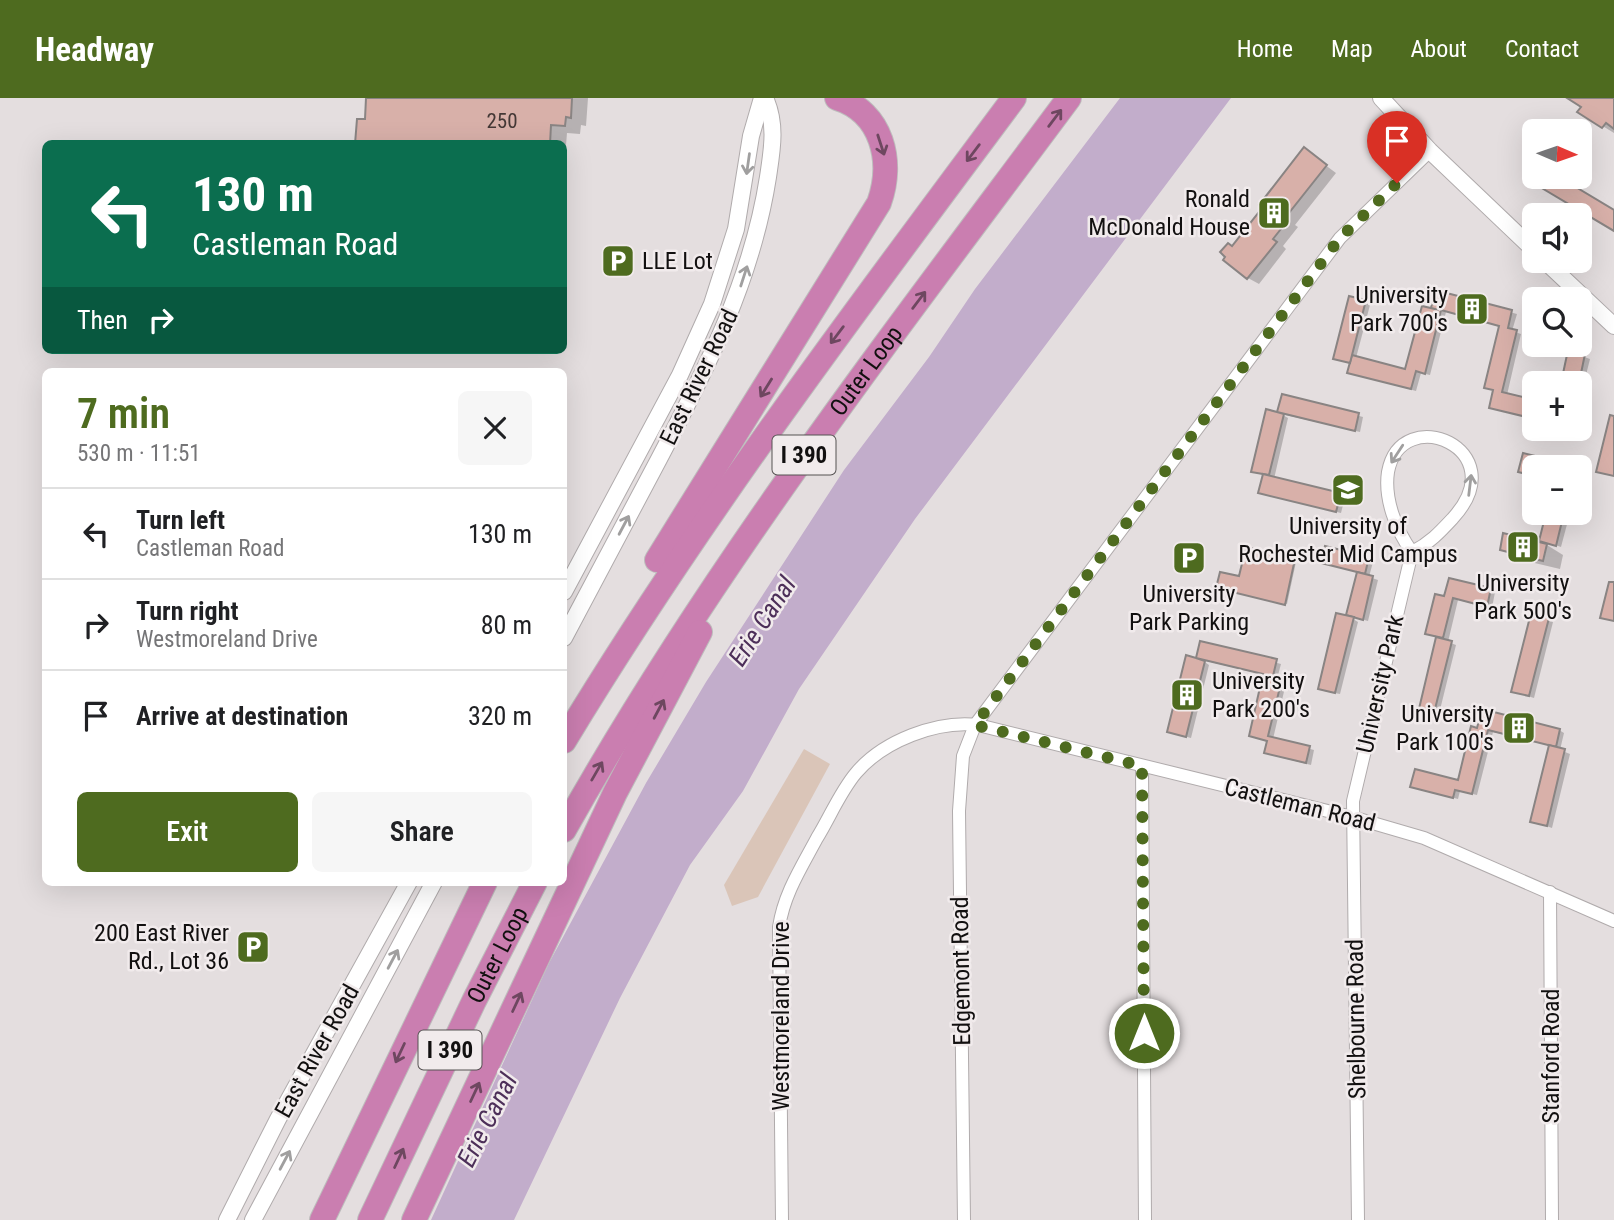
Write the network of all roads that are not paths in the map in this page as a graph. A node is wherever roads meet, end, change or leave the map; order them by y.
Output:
1 (763, 98) edge
2 (837, 98) edge
3 (1014, 98) edge
4 (1069, 98) edge
5 (1381, 98) edge
6 (1430, 151) junction
7 (1522, 239) edge
8 (1558, 273) edge
9 (1614, 326) edge
10 (766, 507) junction
11 (1412, 552) junction
12 (567, 586) edge
13 (567, 632) edge
14 (567, 713) edge
15 (975, 725) junction
16 (567, 736) edge
17 (1142, 766) junction
18 (1352, 817) junction
19 (567, 825) edge
20 (407, 886) edge
21 (432, 886) edge
22 (483, 886) edge
23 (533, 886) edge
24 (1550, 892) junction
25 (1614, 921) edge
26 (371, 1218) edge
27 (226, 1220) edge
28 (253, 1220) edge
29 (322, 1220) edge
30 (414, 1220) edge
31 (782, 1220) edge
32 (964, 1220) edge
33 (1145, 1220) edge
34 (1358, 1220) edge
35 (1552, 1220) edge

1 -> 12 street, East River Road
13 -> 1 street, East River Road
2 -> 14 highway
3 -> 16 highway, Outer Loop / I 390
10 -> 4 highway, Outer Loop / I 390
5 - 6 street
6 - 7 street
6 - 15 street
8 - 9 street
19 -> 10 highway, Outer Loop / I 390
30 -> 10 highway
11 -> 11 street
11 - 18 street, University Park
15 - 17 street, Castleman Road
15 - 31 street, Westmoreland Drive
15 - 32 street, Edgemont Road
17 - 18 street, Castleman Road
17 - 33 street
18 - 24 street, Castleman Road
18 - 34 street, Shelbourne Road
20 - 27 street, East River Road
28 -> 21 street, East River Road
22 -> 29 highway, Outer Loop / I 390
26 -> 23 highway, Outer Loop / I 390
24 - 25 street, Castleman Road
24 - 35 street, Stanford Road

